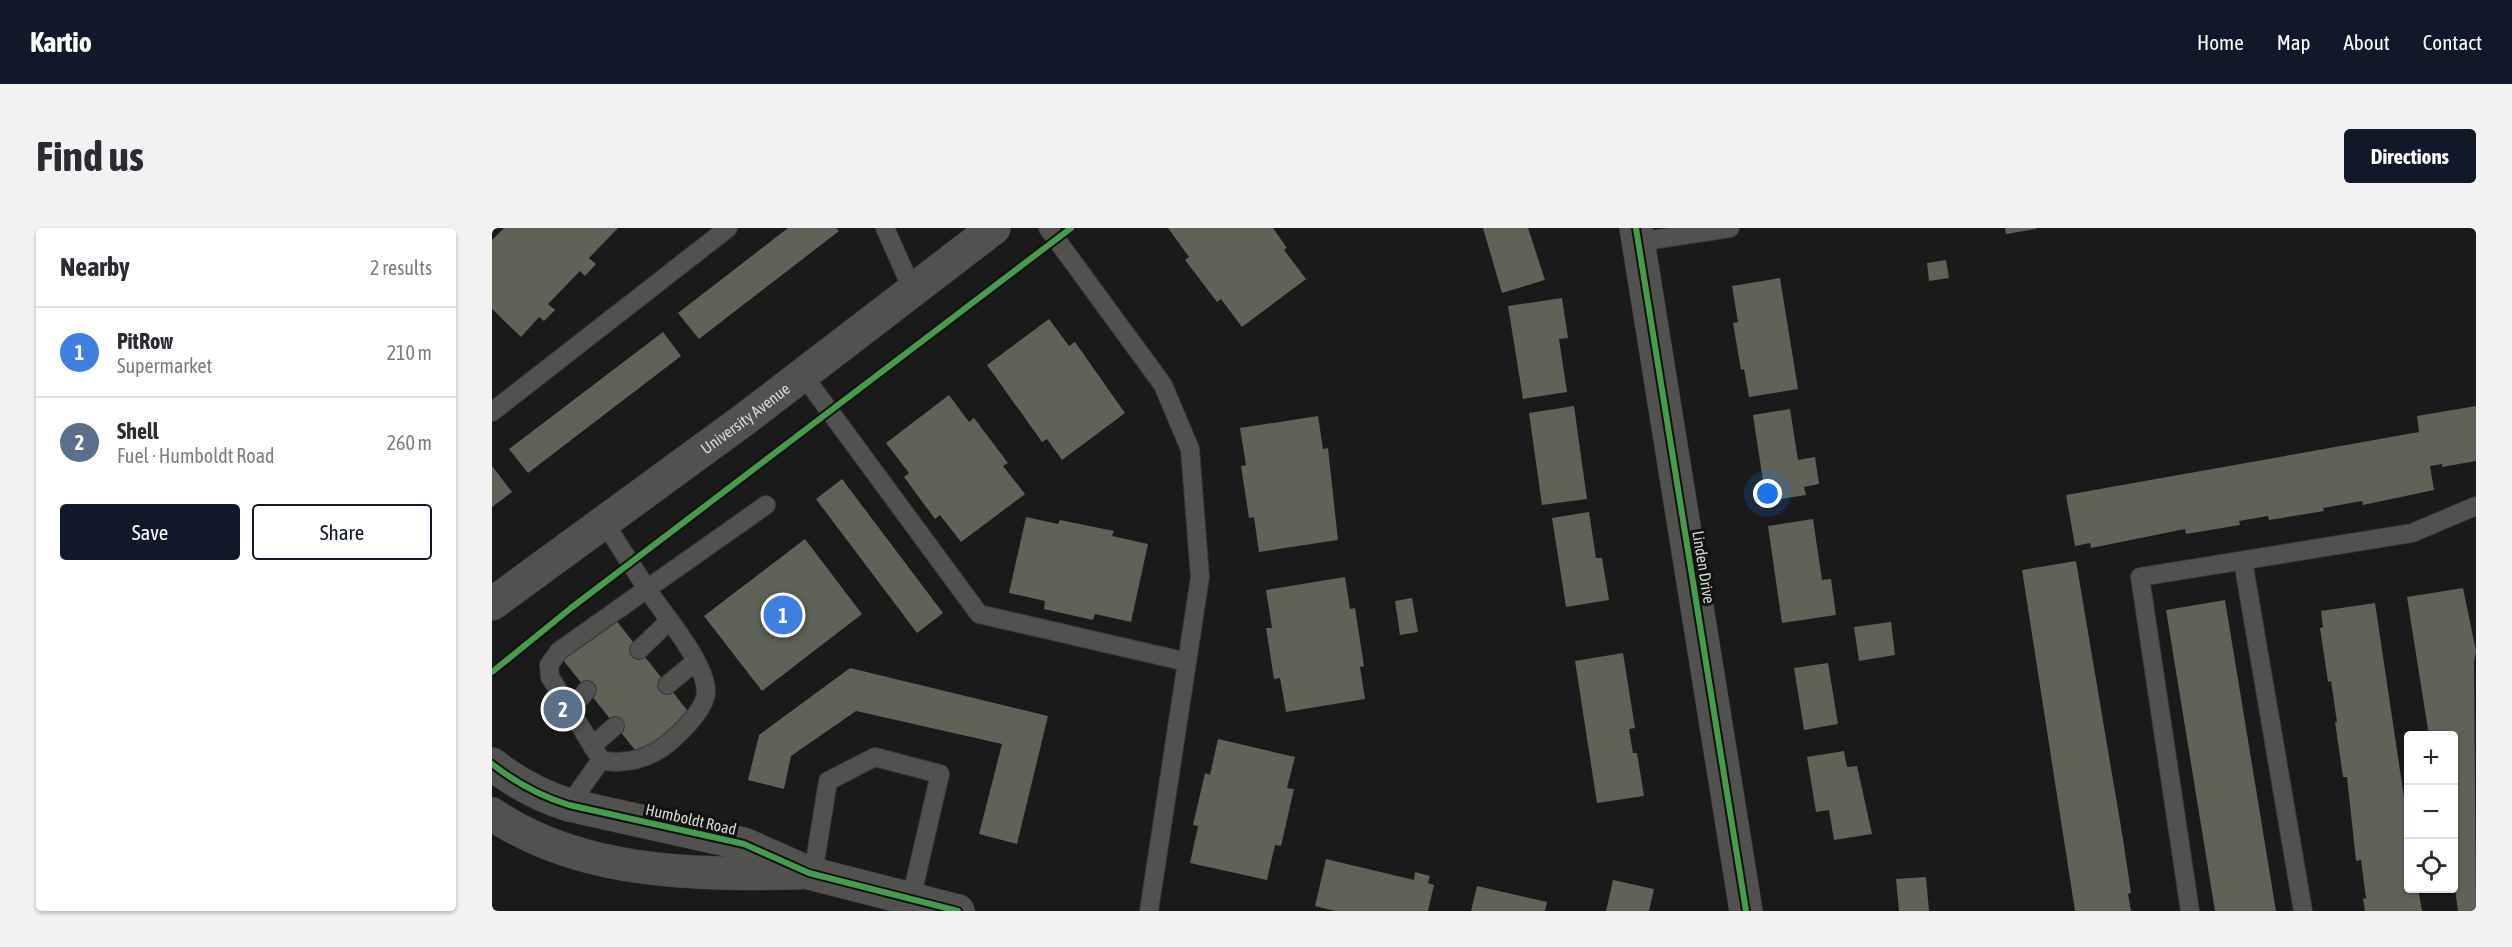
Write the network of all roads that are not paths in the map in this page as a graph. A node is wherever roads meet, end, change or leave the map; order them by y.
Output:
1 (728, 228) edge
2 (885, 228) edge
3 (994, 228) edge
4 (1048, 228) edge
5 (1730, 228) edge
6 (1637, 235) edge
7 (913, 291) junction
8 (803, 375) junction
9 (492, 412) edge
10 (766, 505) dead end
11 (2476, 506) edge
12 (604, 522) junction
13 (2243, 561) junction
14 (648, 591) junction
15 (492, 604) edge
16 (669, 621) junction
17 (639, 650) dead end
18 (695, 662) junction
19 (1187, 662) junction
20 (667, 685) dead end
21 (586, 690) dead end
22 (570, 710) junction
23 (615, 726) dead end
24 (596, 753) junction
25 (492, 764) edge
26 (569, 805) junction
27 (492, 814) edge
28 (811, 873) junction
29 (911, 899) junction
30 (958, 911) edge
31 (1149, 911) edge
32 (1746, 911) edge
33 (2190, 911) edge
34 (2303, 911) edge

1 - 9 lane
2 - 7 lane
3 - 7 street, University Avenue
4 - 19 lane
5 - 6 lane
6 - 32 street, Linden Drive
7 - 8 street, University Avenue
8 - 12 street, University Avenue
8 - 19 lane
10 - 14 lane
11 - 13 lane
12 - 14 lane
12 - 15 street, University Avenue
13 - 33 lane
13 - 34 lane
14 - 16 lane
14 - 22 lane
16 - 17 lane
16 - 18 lane
18 - 20 lane
18 - 24 lane
19 - 31 lane
21 - 22 lane
22 - 24 lane
23 - 24 lane
24 - 26 lane
25 - 26 street, Humboldt Road
26 - 28 street, Humboldt Road
27 - 28 street, Humboldt Road
28 - 29 street, Humboldt Road
28 - 29 lane
29 - 30 street, Humboldt Road

